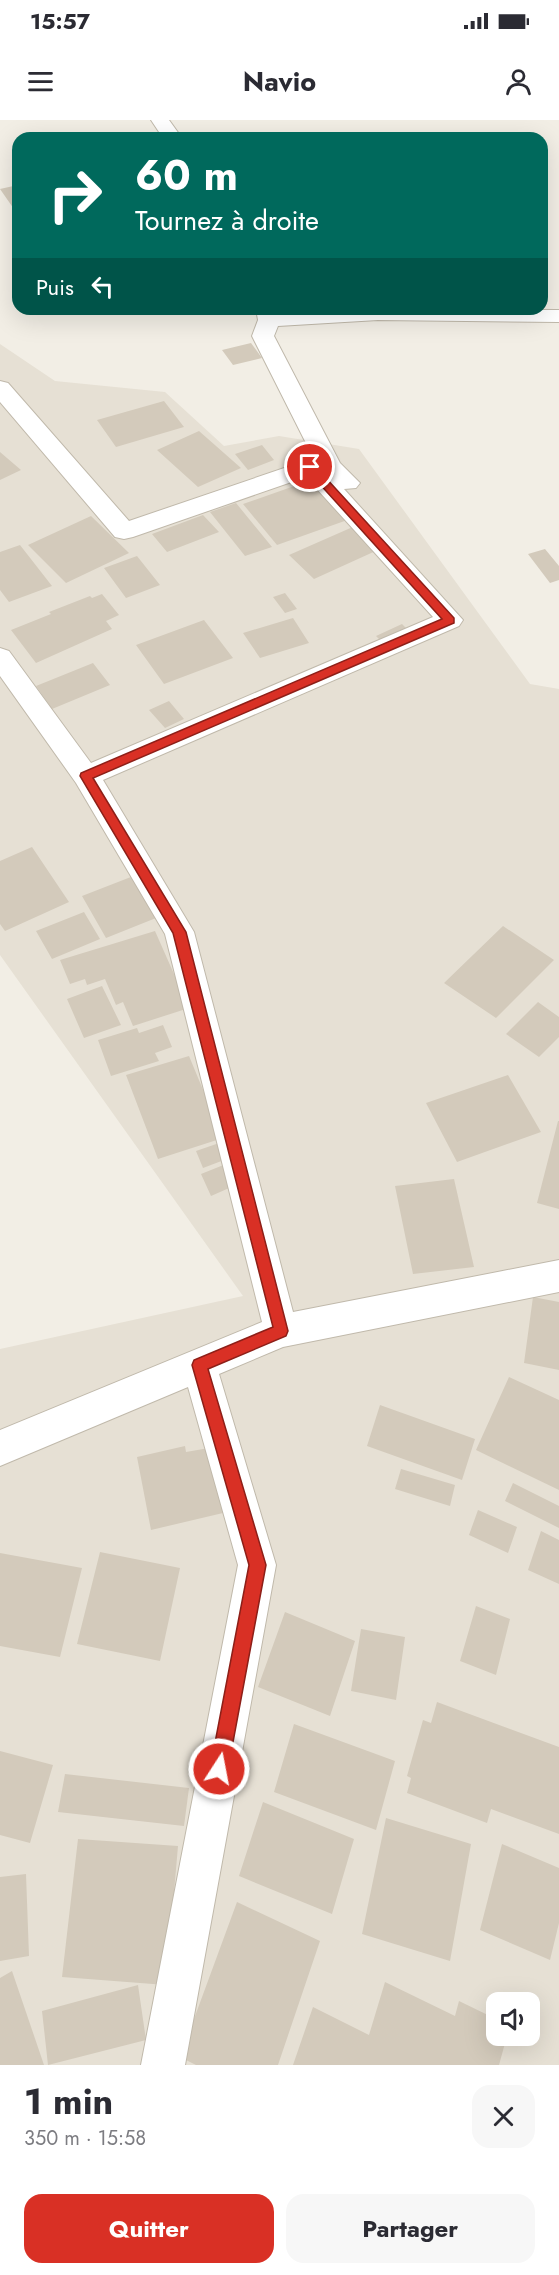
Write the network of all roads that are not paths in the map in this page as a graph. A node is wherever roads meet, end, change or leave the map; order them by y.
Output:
1 (268, 315) edge
2 (498, 315) edge
3 (559, 316) edge
4 (0, 388) edge
5 (398, 564) junction
6 (0, 657) edge
7 (86, 776) junction
8 (559, 1276) edge
9 (281, 1331) junction
10 (200, 1365) junction
11 (0, 1448) edge
12 (163, 2065) edge

1 - 5 street
2 - 3 street
4 - 5 street
5 - 7 street
6 - 7 street
7 - 9 street
8 - 9 street
9 - 10 street
10 - 11 street
10 - 12 street

